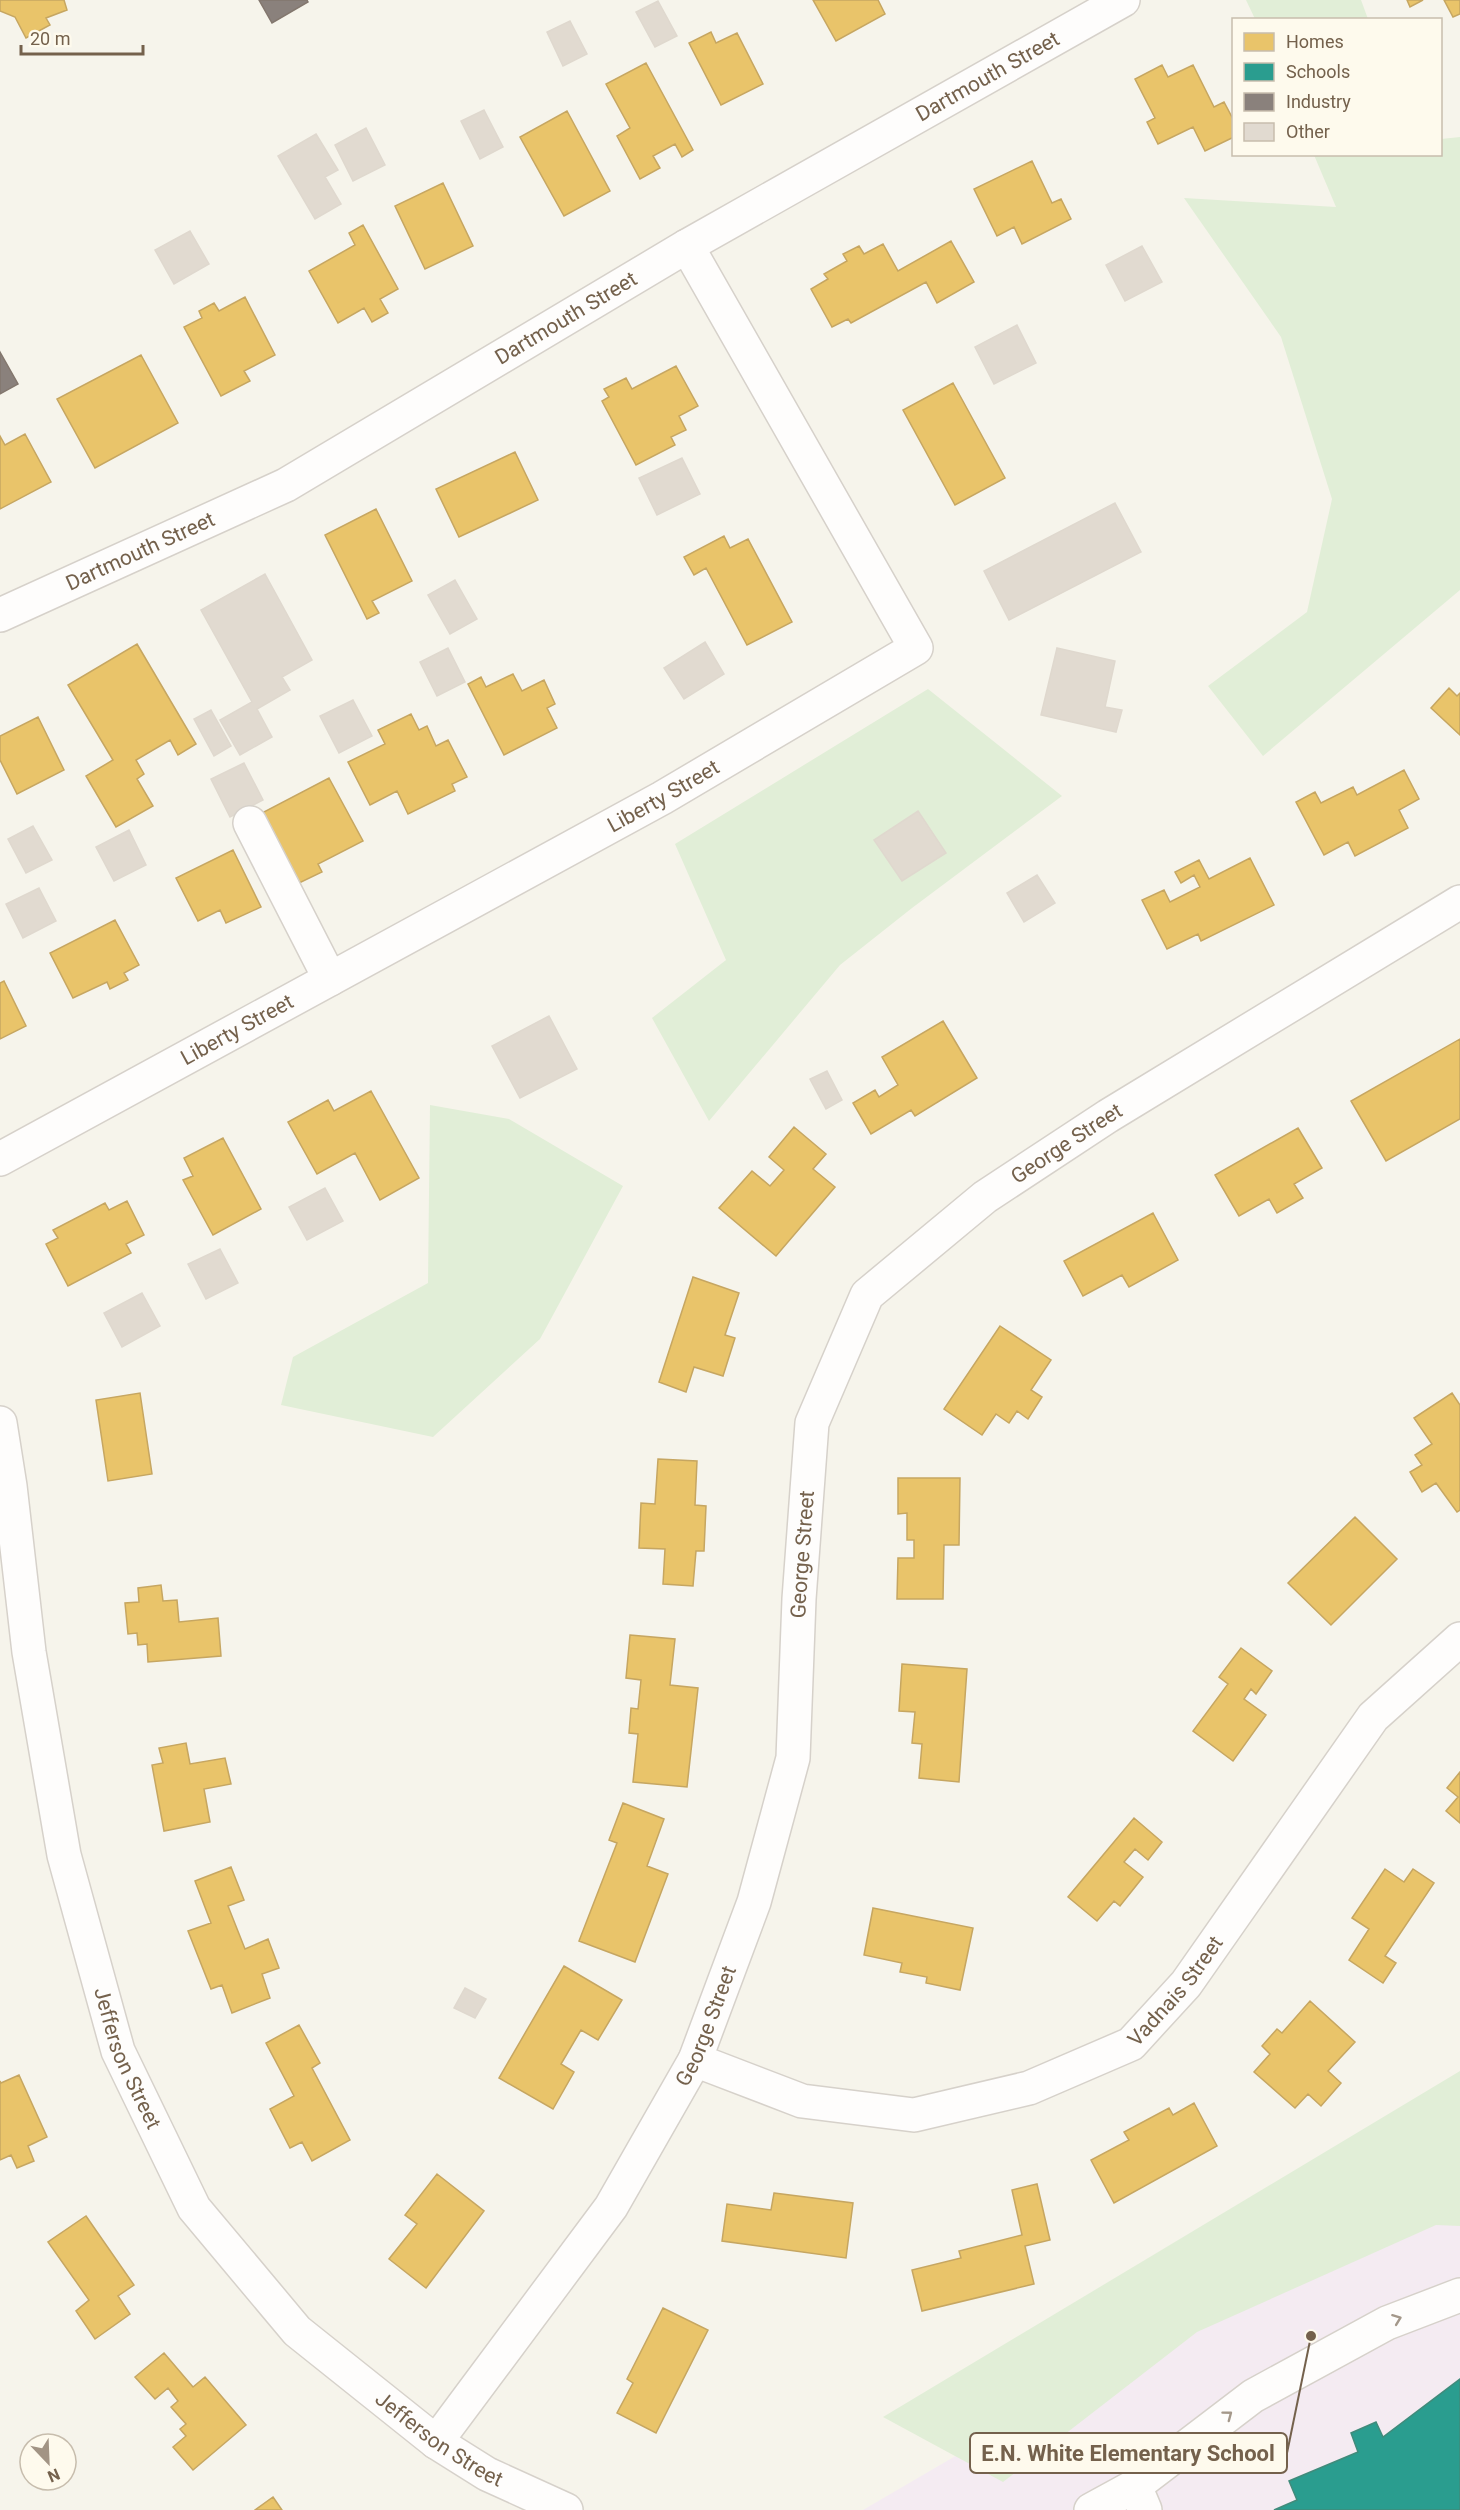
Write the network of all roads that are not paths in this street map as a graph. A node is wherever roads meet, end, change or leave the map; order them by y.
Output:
1 (1123, 0) edge
2 (687, 246) junction
3 (0, 615) edge
4 (250, 823) dead end
5 (1460, 902) edge
6 (330, 979) junction
7 (0, 1159) edge
8 (0, 1423) edge
9 (1460, 1639) edge
10 (695, 2060) junction
11 (1460, 2295) edge
12 (436, 2442) junction
13 (1140, 2498) edge
14 (566, 2510) edge
15 (1091, 2510) edge

1 - 2 street, Dartmouth Street
2 - 3 street, Dartmouth Street
2 - 6 street, Liberty Street
4 - 6 street
5 - 10 street, George Street
6 - 7 street, Liberty Street
8 - 12 street, Jefferson Street
9 - 10 street, Vadnais Street
10 - 12 street, George Street
13 -> 11 street
12 - 14 street, Jefferson Street
13 - 15 street

